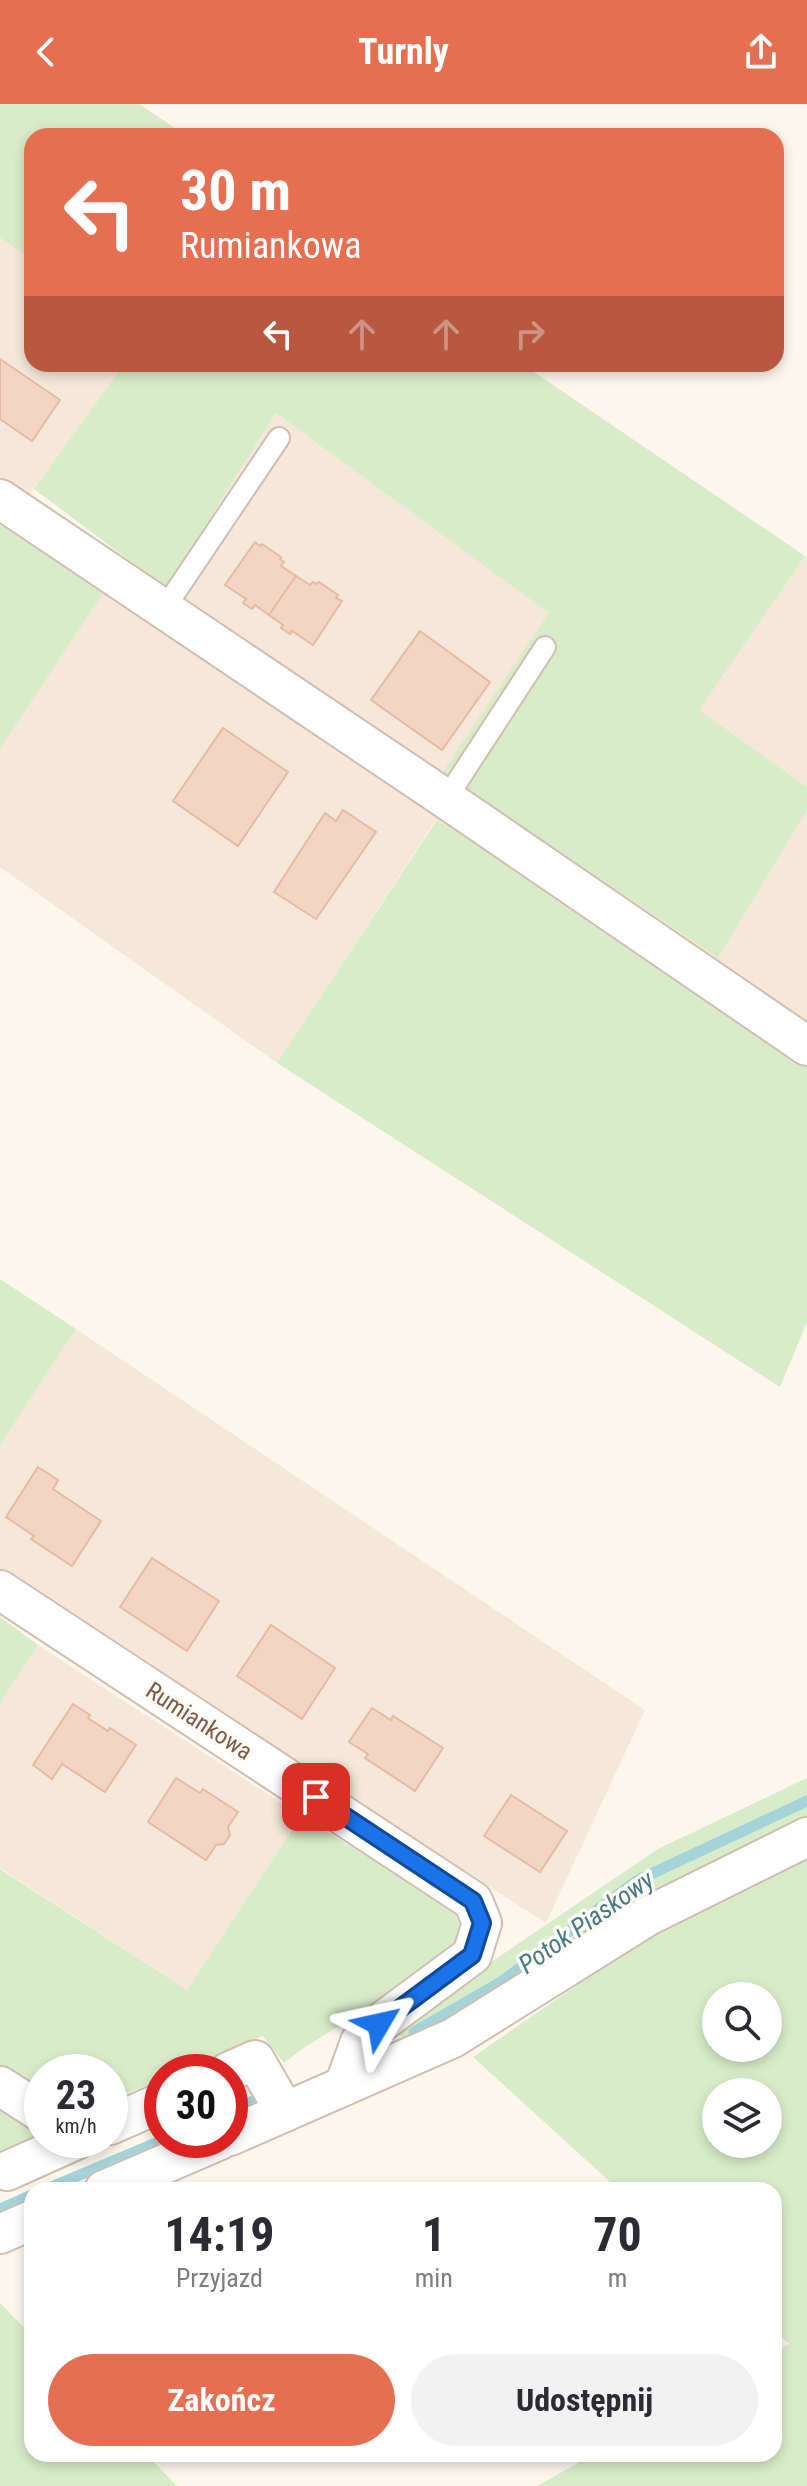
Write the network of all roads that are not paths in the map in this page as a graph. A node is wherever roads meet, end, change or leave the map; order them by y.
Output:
1 (279, 438) dead end
2 (0, 499) edge
3 (164, 609) junction
4 (545, 647) dead end
5 (446, 799) junction
6 (807, 1046) edge
7 (0, 1590) edge
8 (807, 1837) edge
9 (248, 2063) edge
10 (0, 2086) edge
11 (344, 2086) junction
12 (24, 2101) edge
13 (285, 2112) junction
14 (248, 2128) edge
15 (36, 2158) edge
16 (178, 2158) edge
17 (7, 2171) dead end
18 (123, 2182) edge
19 (24, 2224) edge
20 (0, 2234) edge

1 - 3 lane
2 - 3 street
3 - 5 street
4 - 5 lane
5 - 6 street
7 - 11 street, Rumiankowa
8 - 11 street
9 - 13 street
10 - 12 street
11 - 13 street
13 - 14 street
15 - 17 street
16 - 18 street
19 - 20 street

